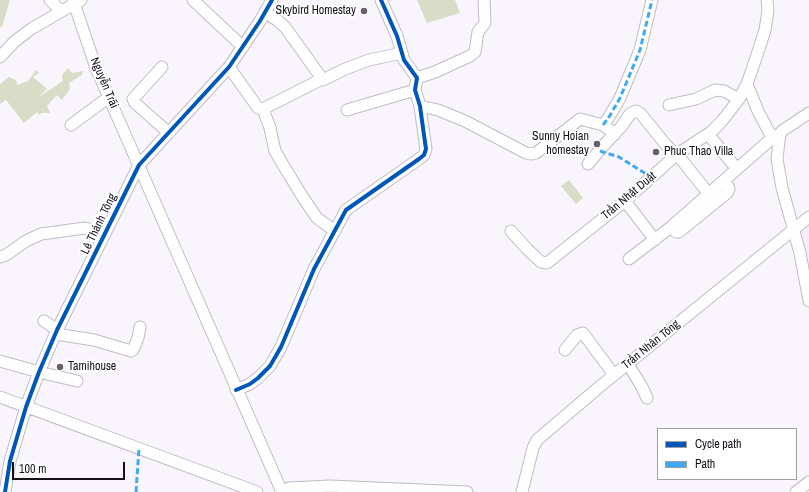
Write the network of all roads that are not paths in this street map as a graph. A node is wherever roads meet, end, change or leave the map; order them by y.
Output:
1 (50, 0) edge
2 (193, 0) edge
3 (272, 0) edge
4 (381, 0) edge
5 (484, 0) edge
6 (652, 0) edge
7 (767, 0) edge
8 (76, 2) edge
9 (61, 11) junction
10 (265, 12) junction
11 (242, 47) junction
12 (402, 53) junction
13 (0, 57) edge
14 (162, 66) dead end
15 (229, 67) junction
16 (417, 78) junction
17 (323, 80) junction
18 (747, 84) junction
19 (415, 90) junction
20 (109, 97) junction
21 (739, 99) junction
22 (669, 105) dead end
23 (420, 106) junction
24 (263, 109) junction
25 (347, 110) dead end
26 (809, 113) edge
27 (71, 125) dead end
28 (603, 125) junction
29 (170, 133) junction
30 (615, 134) junction
31 (708, 134) junction
32 (779, 141) junction
33 (676, 155) junction
34 (588, 164) dead end
35 (139, 165) junction
36 (737, 169) junction
37 (725, 180) junction
38 (709, 194) junction
39 (625, 201) junction
40 (809, 216) edge
41 (671, 227) junction
42 (794, 228) junction
43 (335, 231) junction
44 (511, 231) dead end
45 (105, 233) junction
46 (655, 240) junction
47 (0, 257) edge
48 (629, 259) dead end
49 (809, 301) edge
50 (44, 321) dead end
51 (140, 327) dead end
52 (57, 332) junction
53 (565, 350) dead end
54 (0, 361) edge
55 (628, 364) junction
56 (39, 372) junction
57 (614, 375) junction
58 (77, 381) dead end
59 (240, 388) junction
60 (0, 397) edge
61 (647, 398) dead end
62 (26, 407) junction
63 (809, 482) edge
64 (284, 490) edge
65 (5, 492) edge
66 (257, 492) edge
67 (467, 492) edge
68 (522, 492) edge
69 (796, 492) edge

1 - 9 street
2 - 11 street
3 - 10 street, Lê Thánh Tông
4 - 12 street
5 - 16 street
6 - 28 street
7 - 18 street, Trần Nhật Duật
8 - 9 street
8 - 20 street, Nguyễn Trãi
9 - 13 street
10 - 11 street, Lê Thánh Tông
10 - 17 street
11 - 15 street, Lê Thánh Tông
12 - 16 street
12 - 17 street
14 - 29 street
15 - 24 street
15 - 29 street, Lê Thánh Tông
16 - 19 street
17 - 24 street
18 - 21 street, Trần Nhật Duật
18 - 32 street
19 - 23 street
19 - 25 street
20 - 27 street
20 - 35 street, Nguyễn Trãi
21 - 22 street
21 - 31 street, Trần Nhật Duật
23 - 28 street
23 - 43 street
24 - 43 street
26 - 32 street
28 - 30 street
29 - 35 street, Lê Thánh Tông
30 - 33 street
30 - 34 street
31 - 33 street, Trần Nhật Duật
31 - 36 street
32 - 36 street
32 - 42 street
33 - 38 street
33 - 39 street, Trần Nhật Duật
35 - 45 street, Lê Thánh Tông
35 - 59 street, Nguyễn Trãi
36 - 37 street
37 - 38 street
37 - 41 street
38 - 41 street
39 - 44 street, Trần Nhật Duật
39 - 46 street
40 - 42 street, Trần Nhân Tông
41 - 46 street
42 - 49 street
42 - 55 street, Trần Nhân Tông
43 - 59 street
45 - 47 street
45 - 52 street, Lê Thánh Tông
46 - 48 street
50 - 52 street
51 - 52 street
52 - 56 street, Lê Thánh Tông
53 - 57 street
54 - 56 street
55 - 57 street, Trần Nhân Tông
55 - 61 street
56 - 58 street
56 - 62 street, Lê Thánh Tông
57 - 68 street, Trần Nhân Tông
59 - 64 street, Nguyễn Trãi
60 - 62 street
62 - 65 street, Lê Thánh Tông
62 - 66 street
63 - 69 street
64 - 67 street

